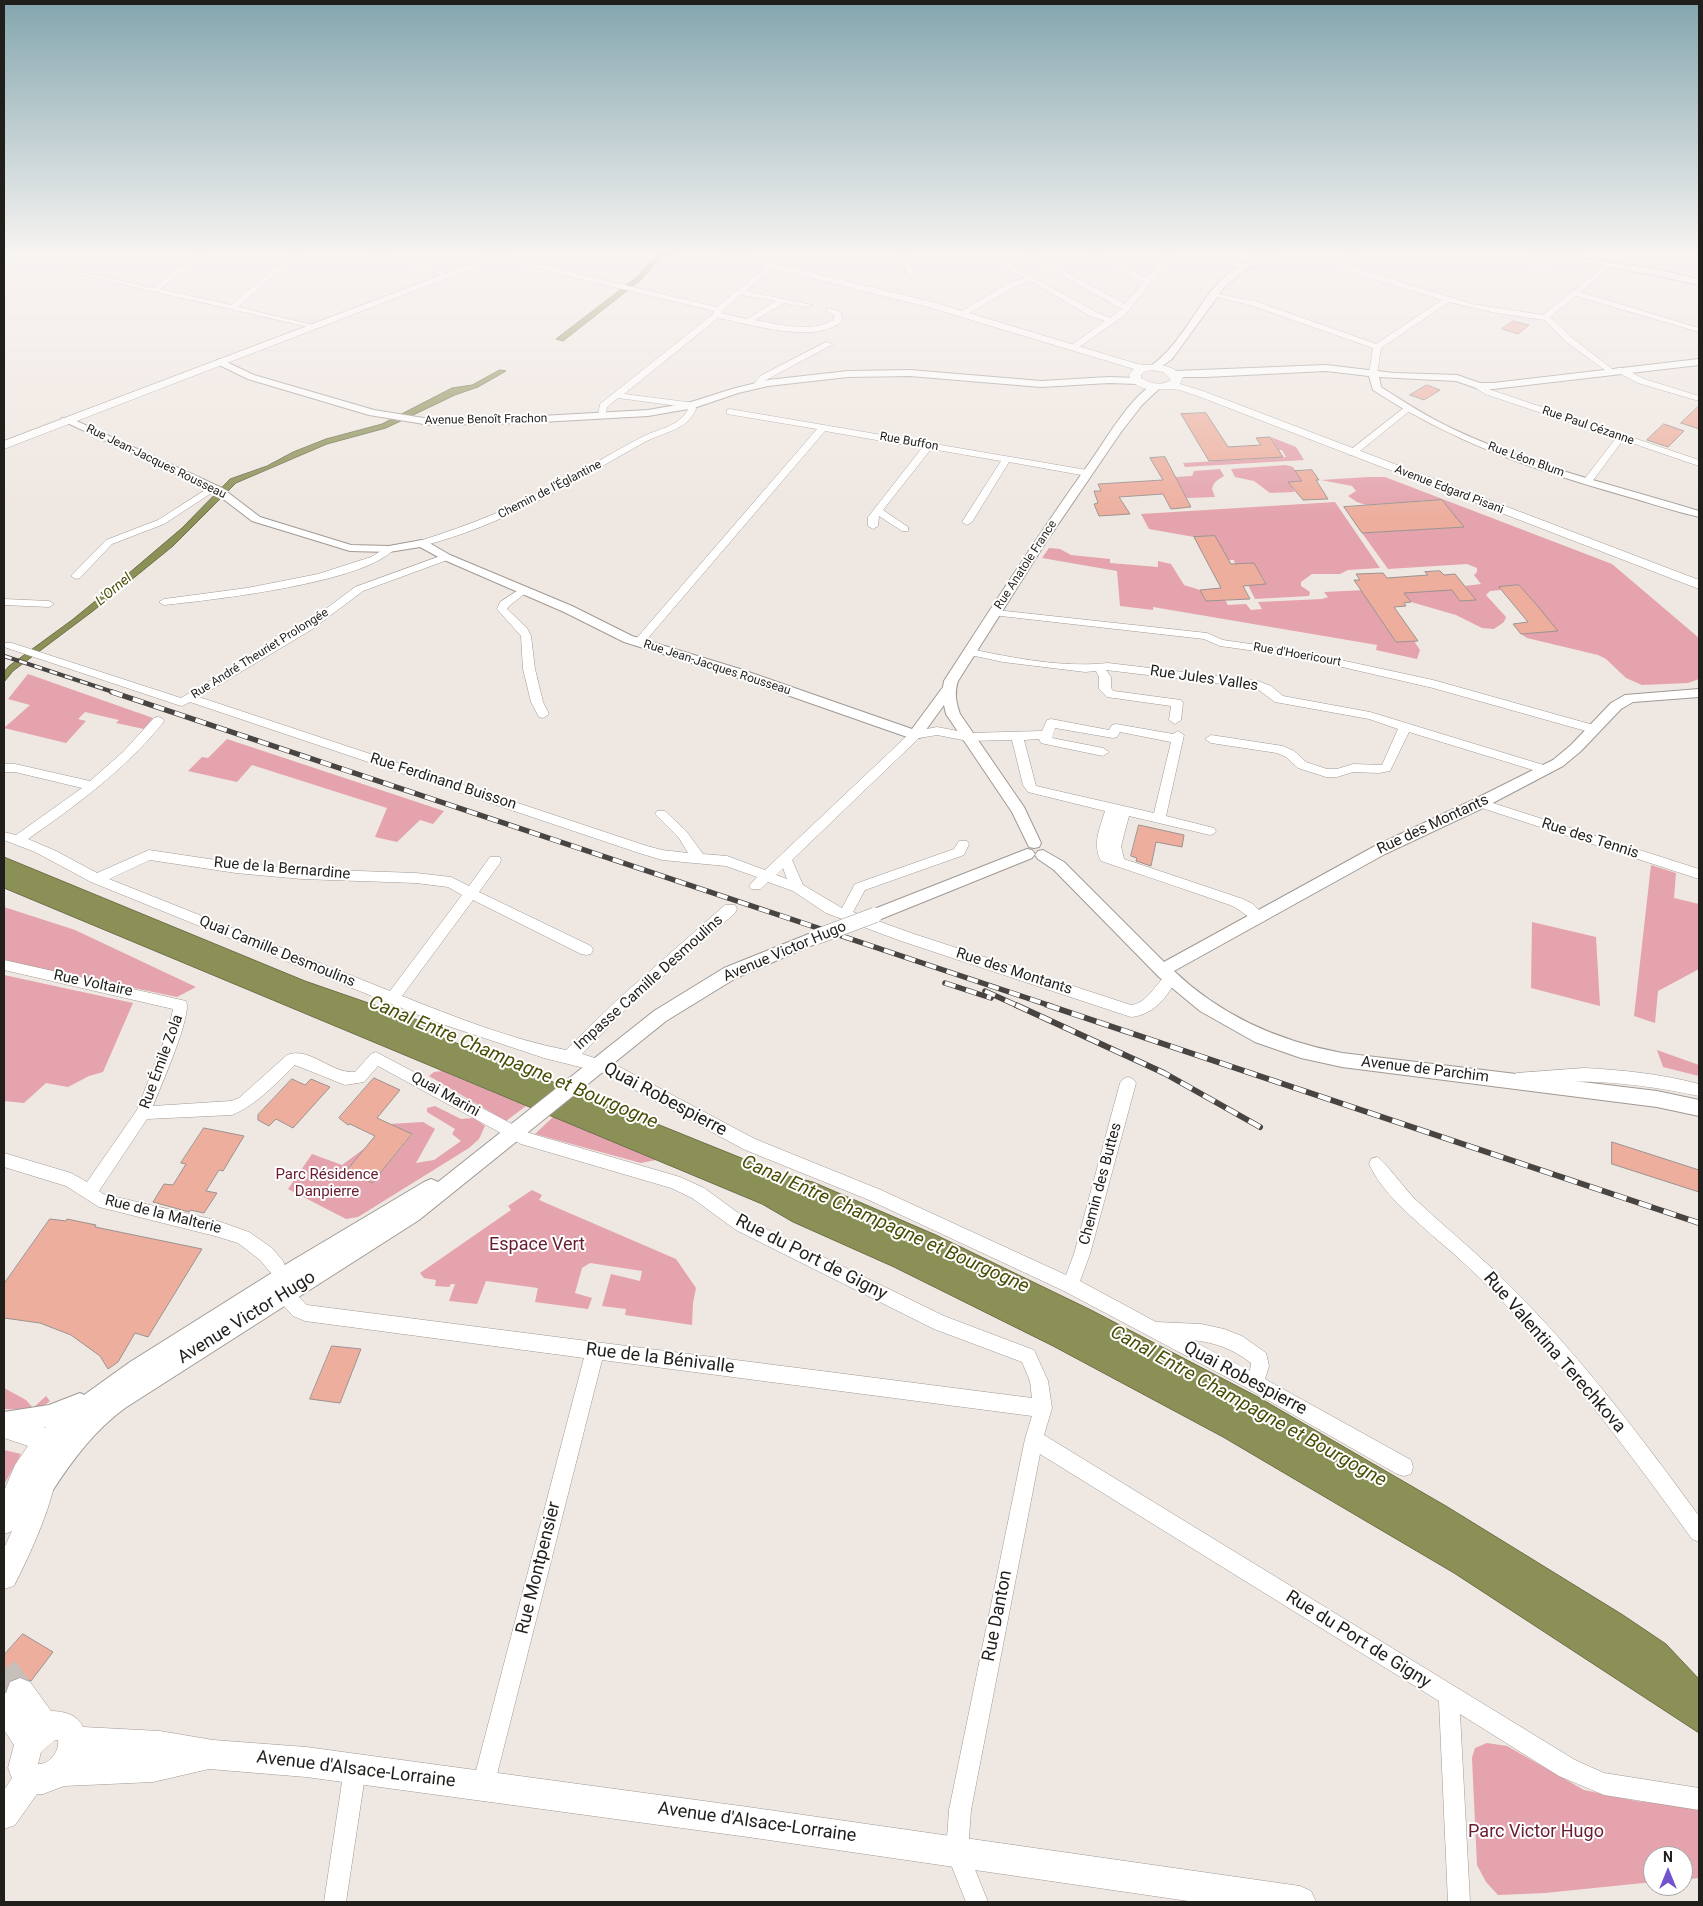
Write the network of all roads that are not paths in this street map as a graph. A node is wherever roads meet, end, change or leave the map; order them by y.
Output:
1 (274, 341) edge
2 (684, 341) edge
3 (1053, 341) edge
4 (1082, 341) edge
5 (1180, 341) edge
6 (1361, 341) edge
7 (1387, 341) edge
8 (1570, 341) edge
9 (829, 344) dead end
10 (1073, 347) junction
11 (1378, 347) junction
12 (220, 362) junction
13 (1116, 362) joint
14 (1699, 362) edge
15 (1620, 370) junction
16 (1609, 372) junction
17 (1373, 374) junction
18 (1170, 376) junction
19 (1142, 378) junction
20 (758, 385) junction
21 (1479, 386) junction
22 (616, 395) junction
23 (1699, 399) edge
24 (691, 405) junction
25 (674, 409) junction
26 (1408, 409) junction
27 (730, 412) dead end
28 (602, 416) junction
29 (388, 417) joint
30 (66, 420) junction
31 (673, 426) junction
32 (824, 428) junction
33 (1621, 437) junction
34 (9, 443) edge
35 (930, 446) junction
36 (4, 450) edge
37 (1352, 453) junction
38 (1007, 459) junction
39 (1699, 463) edge
40 (1087, 473) junction
41 (1588, 481) junction
42 (219, 491) junction
43 (878, 510) junction
44 (1699, 514) edge
45 (967, 522) dead end
46 (873, 526) dead end
47 (905, 529) dead end
48 (422, 543) junction
49 (388, 549) junction
50 (446, 557) junction
51 (76, 576) dead end
52 (1699, 585) edge
53 (523, 590) junction
54 (4, 602) edge
55 (164, 602) dead end
56 (49, 604) dead end
57 (996, 612) junction
58 (639, 642) junction
59 (8, 645) dead end
60 (970, 652) junction
61 (1099, 667) junction
62 (949, 688) junction
63 (1699, 694) edge
64 (186, 700) junction
65 (543, 714) dead end
66 (1176, 720) dead end
67 (158, 721) dead end
68 (1404, 727) junction
69 (1593, 729) junction
70 (915, 735) junction
71 (1046, 735) junction
72 (1017, 736) junction
73 (968, 737) junction
74 (1211, 739) dead end
75 (1103, 752) dead end
76 (4, 768) edge
77 (1546, 770) junction
78 (93, 786) junction
79 (1480, 803) junction
80 (1118, 810) junction
81 (661, 814) dead end
82 (1159, 819) junction
83 (1210, 831) dead end
84 (4, 836) edge
85 (19, 839) junction
86 (963, 844) dead end
87 (1034, 851) junction
88 (698, 857) junction
89 (785, 859) junction
90 (495, 860) dead end
91 (1699, 874) edge
92 (768, 875) junction
93 (96, 879) junction
94 (756, 886) dead end
95 (798, 888) junction
96 (470, 893) junction
97 (730, 909) dead end
98 (846, 914) junction
99 (1259, 917) junction
100 (586, 950) dead end
101 (4, 965) edge
102 (1167, 974) junction
103 (393, 998) junction
104 (181, 1005) joint
105 (569, 1057) junction
106 (595, 1068) junction
107 (1509, 1081) junction
108 (1128, 1083) dead end
109 (1699, 1090) edge
110 (1699, 1108) edge
111 (143, 1114) junction
112 (513, 1133) junction
113 (4, 1160) edge
114 (1377, 1164) dead end
115 (89, 1192) junction
116 (284, 1285) junction
117 (1070, 1285) junction
118 (1153, 1329) junction
119 (595, 1350) junction
120 (1039, 1381) joint
121 (1251, 1381) junction
122 (104, 1392) junction
123 (1043, 1408) junction
124 (4, 1424) edge
125 (1034, 1439) junction
126 (44, 1445) junction
127 (1404, 1467) dead end
128 (40, 1490) junction
129 (4, 1521) edge
130 (1699, 1532) edge
131 (4, 1576) edge
132 (1449, 1697) junction
133 (13, 1699) tunnel mouth
134 (38, 1736) junction
135 (73, 1741) junction
136 (213, 1755) junction
137 (355, 1769) junction
138 (59, 1771) junction
139 (30, 1779) junction
140 (483, 1786) junction
141 (1699, 1799) edge
142 (4, 1814) edge
143 (957, 1852) junction
144 (335, 1902) edge
145 (977, 1902) edge
146 (1300, 1902) edge
147 (1459, 1902) edge

1 - 12 main road
2 - 22 street
3 - 10 main road
4 - 10 street
5 - 18 street
6 - 11 street
7 - 11 street
8 - 16 street
9 - 20 street, Avenue Benoît Frachon
10 - 13 main road
11 - 17 street
12 - 29 street, Avenue Benoît Frachon
12 - 30 main road
13 - 19 main road
14 - 15 street
15 - 16 street
15 - 23 street
16 - 21 street
17 - 18 street
17 - 21 street
17 - 26 street, Rue Léon Blum
18 - 19 main road
18 - 19 main road
18 - 37 main road, Avenue Edgard Pisani
19 - 20 street, Avenue Benoît Frachon
19 - 40 street, Rue Anatole France
20 - 24 street, Avenue Benoît Frachon
21 - 33 street, Rue Paul Cézanne
22 - 24 street
22 - 28 street
24 - 25 street, Avenue Benoît Frachon
24 - 31 street, Chemin de l'Églantine
25 - 28 street, Avenue Benoît Frachon
25 - 31 street
26 - 37 street
26 - 41 street, Rue Léon Blum
27 - 32 street, Rue Buffon
28 - 29 street, Avenue Benoît Frachon
30 - 34 main road
30 - 42 street, Rue Jean-Jacques Rousseau
31 - 48 street, Chemin de l'Églantine
32 - 35 street, Rue Buffon
32 - 58 street
33 - 39 street, Rue Paul Cézanne
33 - 41 street
34 - 36 main road
35 - 38 street, Rue Buffon
35 - 43 street
37 - 52 main road, Avenue Edgard Pisani
38 - 40 street, Rue Buffon
38 - 45 street
40 - 57 street, Rue Anatole France
41 - 44 street, Rue Léon Blum
42 - 49 street, Rue Jean-Jacques Rousseau
42 - 51 street
43 - 46 street
43 - 47 street
48 - 49 street, Rue Jean-Jacques Rousseau
48 - 50 street, Rue Jean-Jacques Rousseau
49 - 55 street
50 - 53 street, Rue Jean-Jacques Rousseau
50 - 64 street, Rue André Theuriet Prolongée
53 - 58 street, Rue Jean-Jacques Rousseau
53 - 65 street
54 - 56 street
57 - 60 street, Rue Anatole France
57 - 69 street, Rue d'Hoericourt
58 - 70 street, Rue Jean-Jacques Rousseau
59 - 64 street, Rue Ferdinand Buisson
60 - 61 street, Rue Jules Valles
60 - 62 street, Rue Anatole France
61 - 66 street
61 - 68 street, Rue Jules Valles
62 - 70 street, Rue Anatole France
62 - 73 street
63 - 69 street, Rue des Montants
64 - 88 street, Rue Ferdinand Buisson
67 - 78 street
68 - 74 street
68 - 77 street, Rue Jules Valles
69 - 77 street, Rue des Montants
70 - 73 street
70 - 89 street, Rue Anatole France
71 - 72 street
71 - 75 street
71 - 82 street
72 - 73 street
72 - 80 street
73 - 87 street
76 - 78 street
77 - 79 street, Rue des Montants
78 - 85 street
79 - 91 street, Rue des Tennis
79 - 99 street, Rue des Montants
80 - 82 street
80 - 99 street
81 - 88 street
82 - 83 street
84 - 85 street, Quai Camille Desmoulins
85 - 93 street, Quai Camille Desmoulins
86 - 98 street
87 - 102 street
87 - 106 street, Avenue Victor Hugo, bridge
88 - 92 street, Rue Ferdinand Buisson
89 - 92 street, Rue Anatole France
89 - 95 street
90 - 96 street
92 - 94 street, Rue Anatole France
92 - 95 street, Rue des Montants
93 - 96 street, Rue de la Bernardine
93 - 103 street, Quai Camille Desmoulins
95 - 98 street, Rue des Montants
96 - 100 street, Rue de la Bernardine
96 - 103 street
97 - 105 street, Impasse Camille Desmoulins
98 - 102 street, Rue des Montants
99 - 102 street, Rue des Montants
101 - 104 street, Rue Voltaire
102 - 107 street, Avenue de Parchim
103 - 105 street, Quai Camille Desmoulins
104 - 111 street, Rue Émile Zola
105 - 106 street, Quai Robespierre
106 - 112 street, Avenue Victor Hugo
106 - 117 street, Quai Robespierre
107 - 109 street
107 - 110 street, Avenue de Parchim
108 - 117 street, Chemin des Buttes
111 - 112 street, Quai Marini
111 - 115 street, Rue Émile Zola
112 - 116 street, Avenue Victor Hugo
112 - 120 street, Rue du Port de Gigny
113 - 115 street, Rue de la Malterie
114 - 130 street, Rue Valentina Terechkova
115 - 116 street, Rue de la Malterie
116 - 119 street, Rue de la Bénivalle
116 - 122 street, Avenue Victor Hugo
116 - 128 street, Avenue Victor Hugo
117 - 118 street, Quai Robespierre
118 - 121 street, Quai Robespierre
118 - 121 street
119 - 123 street, Rue de la Bénivalle
119 - 140 street, Rue Montpensier
120 - 123 street, Rue Danton
121 - 127 street, Quai Robespierre
122 - 124 street, Avenue Victor Hugo
122 - 126 street, Avenue Victor Hugo
123 - 125 street, Rue Danton
124 - 126 main road
125 - 132 street, Rue du Port de Gigny
125 - 143 street, Rue Danton
126 - 128 main road
126 - 129 main road
128 - 131 main road
132 - 141 street, Rue du Port de Gigny
132 - 147 street
133 - 134 main road
134 - 135 main road
134 - 139 main road
135 - 136 main road, Avenue d'Alsace-Lorraine
135 - 138 main road
136 - 137 main road, Avenue d'Alsace-Lorraine
136 - 138 main road, Avenue d'Alsace-Lorraine
137 - 140 main road, Avenue d'Alsace-Lorraine
137 - 144 street
138 - 139 main road
139 - 142 main road
140 - 143 main road, Avenue d'Alsace-Lorraine
143 - 145 street
143 - 146 main road, Avenue d'Alsace-Lorraine

